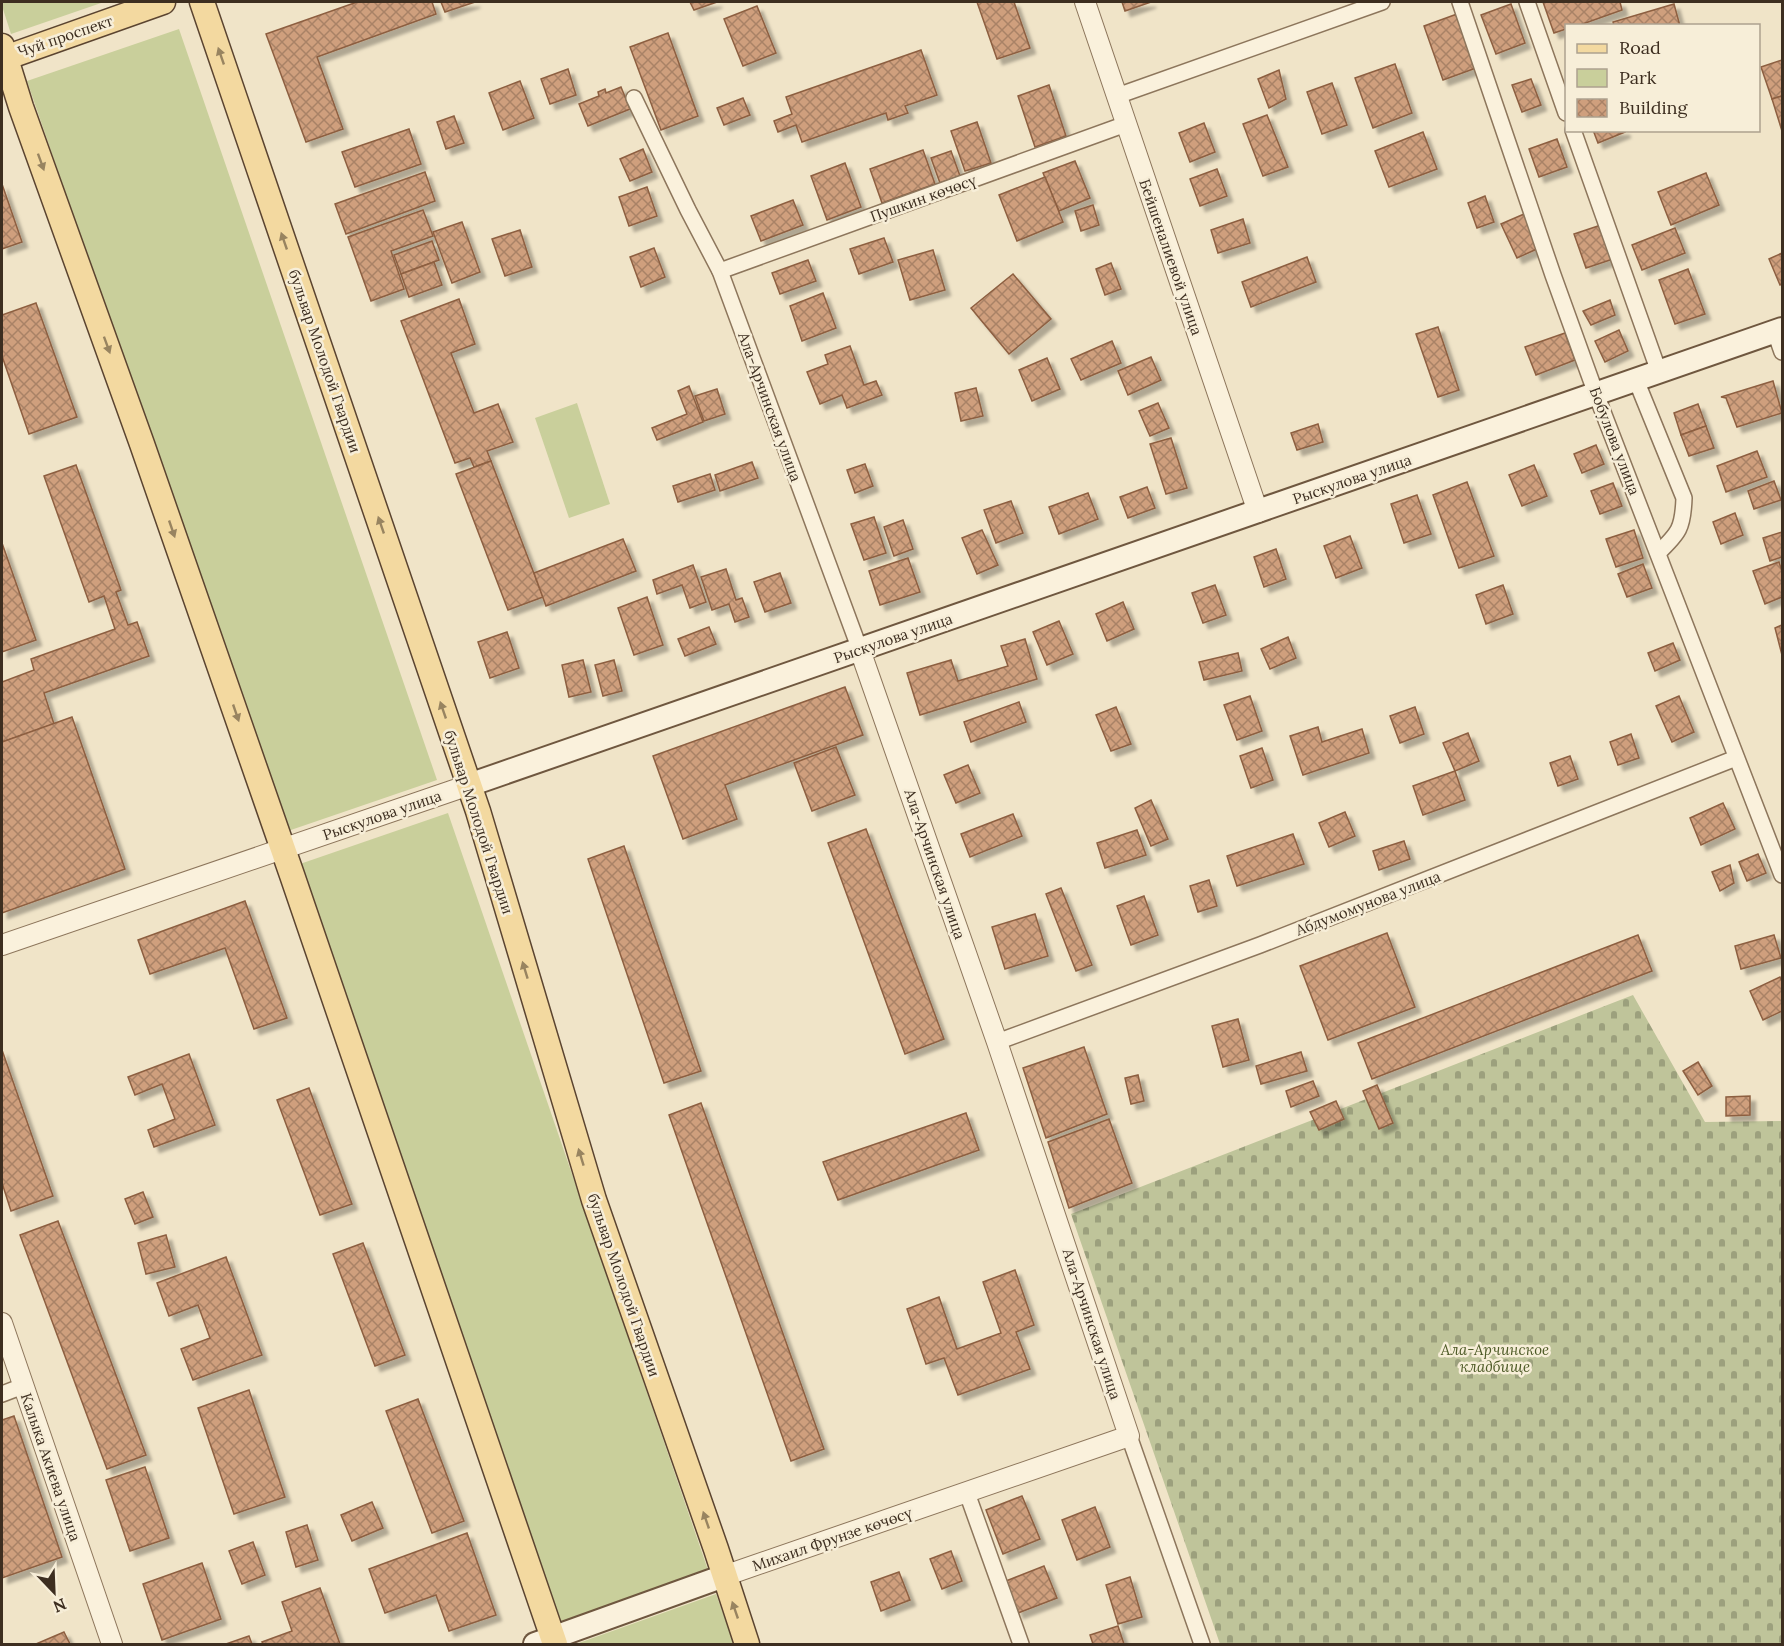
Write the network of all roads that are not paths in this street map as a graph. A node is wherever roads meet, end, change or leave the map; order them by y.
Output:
1 (163, 2) edge
2 (202, 2) edge
3 (1085, 2) edge
4 (1382, 2) edge
5 (1460, 2) edge
6 (1527, 2) edge
7 (3, 54) edge
8 (1117, 96) junction
9 (634, 98) dead end
10 (1565, 110) edge
11 (1126, 124) junction
12 (1574, 132) edge
13 (720, 271) junction
14 (1780, 338) edge
15 (1659, 372) junction
16 (1636, 380) junction
17 (1596, 394) junction
18 (1258, 512) junction
19 (1658, 553) junction
20 (860, 650) junction
21 (1736, 758) junction
22 (469, 785) junction
23 (283, 849) junction
24 (1782, 875) edge
25 (2, 945) edge
26 (997, 1041) junction
27 (2, 1323) edge
28 (23, 1386) junction
29 (2, 1394) edge
30 (1129, 1436) junction
31 (967, 1493) junction
32 (724, 1576) junction
33 (548, 1642) edge
34 (112, 1644) edge
35 (747, 1644) edge
36 (1021, 1644) edge
37 (1202, 1644) edge

1 - 7 main road, Чуй проспект
22 -> 2 main road, бульвар Молодой Гвардии
3 - 8 street, Бейшеналиевой улица
4 - 8 street
5 - 17 street, Бобулова улица
6 - 10 street
7 -> 23 main road
8 - 11 street, Бейшеналиевой улица
9 - 13 street, Ала-Арчинская улица
11 - 13 street, Пушкин көчөсү
11 - 18 street, Бейшеналиевой улица
12 - 15 street
13 - 20 street, Ала-Арчинская улица
14 - 15 main road, Рыскулова улица
15 - 16 main road, Рыскулова улица
16 - 17 main road, Рыскулова улица
16 - 19 street
17 - 18 main road, Рыскулова улица
17 - 19 street, Бобулова улица
18 - 20 main road, Рыскулова улица
19 - 21 street, Бобулова улица
20 - 22 main road, Рыскулова улица
20 - 26 street, Ала-Арчинская улица
21 - 24 street, Бобулова улица
21 - 26 street, Абдумомунова улица
22 - 23 street, Рыскулова улица
32 -> 22 main road, бульвар Молодой Гвардии
23 - 25 street, Рыскулова улица
23 - 33 main road
26 - 30 street, Ала-Арчинская улица
27 - 28 street, Калыка Акиева улица
28 - 29 street
28 - 34 street, Калыка Акиева улица
30 - 31 street, Михаил Фрунзе көчөсү
30 - 37 street, Ала-Арчинская улица
31 - 32 street, Михаил Фрунзе көчөсү
31 - 36 street
32 - 33 main road, Михаил Фрунзе көчөсү
35 -> 32 main road, бульвар Молодой Гвардии

